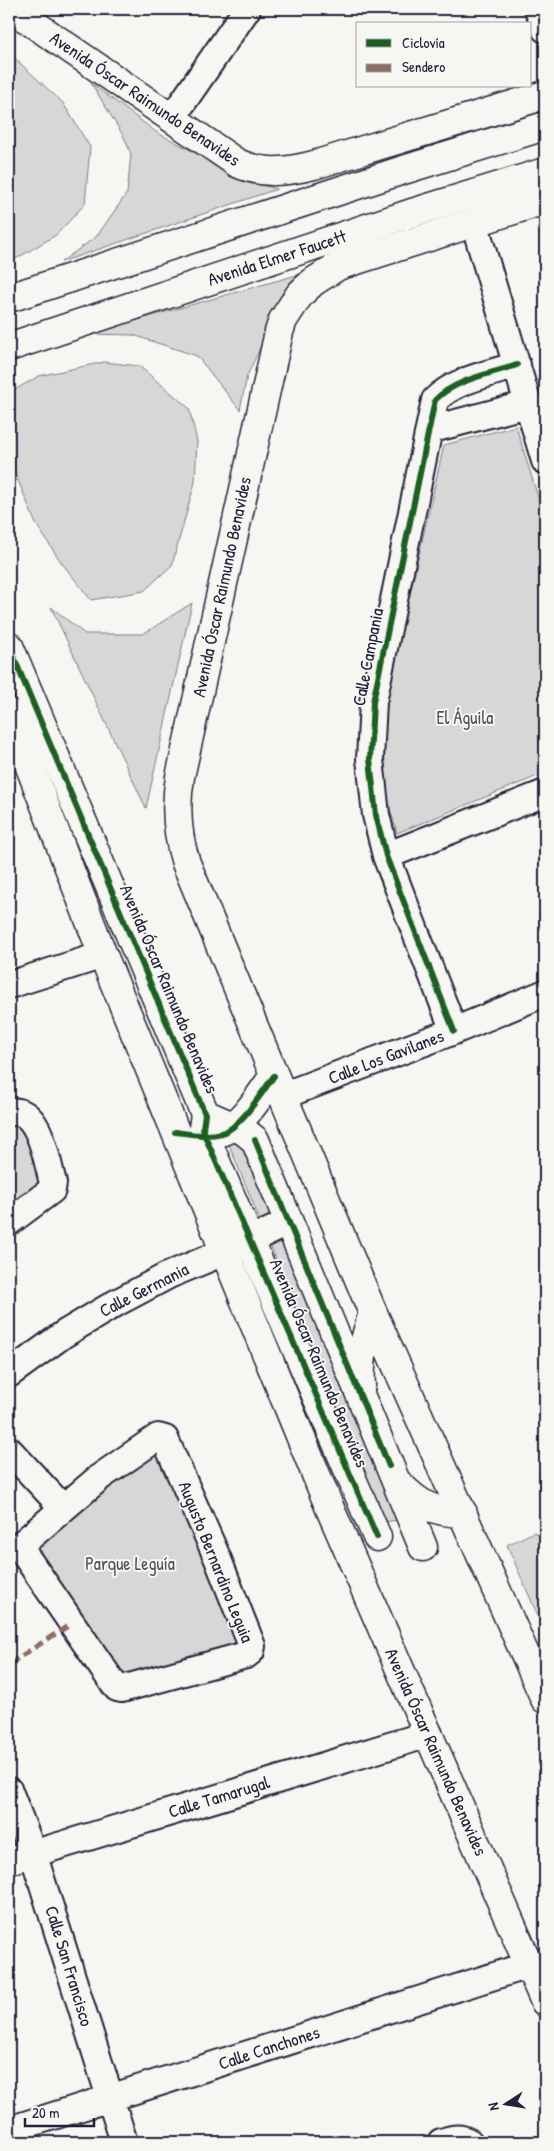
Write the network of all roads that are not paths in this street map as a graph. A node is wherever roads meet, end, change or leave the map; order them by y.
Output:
1 (12, 9) edge
2 (247, 9) edge
3 (538, 9) edge
4 (545, 29) edge
5 (545, 95) edge
6 (172, 118) junction
7 (545, 126) edge
8 (545, 172) edge
9 (545, 200) edge
10 (474, 222) junction
11 (9, 298) edge
12 (279, 332) joint
13 (9, 347) edge
14 (517, 365) junction
15 (528, 404) junction
16 (430, 430) junction
17 (545, 461) edge
18 (9, 646) edge
19 (9, 712) edge
20 (16, 748) edge
21 (545, 793) edge
22 (386, 856) junction
23 (103, 955) junction
24 (9, 985) edge
25 (545, 993) edge
26 (454, 1031) junction
27 (278, 1086) junction
28 (9, 1113) edge
29 (205, 1125) junction
30 (175, 1132) junction
31 (244, 1134) junction
32 (9, 1222) edge
33 (288, 1222) junction
34 (250, 1241) junction
35 (224, 1252) junction
36 (373, 1313) junction
37 (9, 1374) edge
38 (275, 1374) junction
39 (362, 1397) junction
40 (324, 1415) junction
41 (9, 1450) edge
42 (389, 1466) junction
43 (63, 1508) junction
44 (463, 1513) junction
45 (377, 1537) dead end
46 (423, 1547) dead end
47 (545, 1699) edge
48 (429, 1734) junction
49 (9, 1791) edge
50 (33, 1853) junction
51 (9, 1861) edge
52 (529, 1965) junction
53 (545, 2002) edge
54 (110, 2098) junction
55 (9, 2130) edge
56 (124, 2142) edge
57 (441, 2142) edge
58 (469, 2142) edge

1 - 6 main road, Avenida Óscar Raimundo Benavides
2 - 6 street
3 - 4 street
5 - 6 main road, Avenida Óscar Raimundo Benavides
7 - 11 main road
8 - 13 main road, Avenida Elmer Faucett
9 - 10 main road, Avenida Elmer Faucett
10 - 12 main road, Avenida Elmer Faucett
10 - 14 street
12 - 27 main road, Avenida Óscar Raimundo Benavides
14 - 15 street
14 - 16 street, Calle Campania
15 - 16 street
15 - 17 street
16 - 22 street, Calle Campania
18 - 29 main road, Avenida Óscar Raimundo Benavides
19 - 20 main road, Avenida Óscar Raimundo Benavides
20 - 23 main road, Avenida Óscar Raimundo Benavides
21 - 22 street
22 - 26 street, Calle Campania
23 - 24 street
23 - 30 main road, Avenida Óscar Raimundo Benavides
25 - 26 street, Calle Los Gavilanes
26 - 27 street, Calle Los Gavilanes
27 - 31 main road
27 - 36 main road, Avenida Óscar Raimundo Benavides
28 - 32 street
29 - 30 main road
29 - 31 main road
29 - 34 main road, Avenida Óscar Raimundo Benavides
30 - 35 main road, Avenida Óscar Raimundo Benavides
31 - 33 main road, Avenida Óscar Raimundo Benavides
33 - 34 street, Calle Germania
33 - 39 main road, Avenida Óscar Raimundo Benavides
34 - 35 street, Calle Germania
34 - 40 main road, Avenida Óscar Raimundo Benavides
35 - 37 street, Calle Germania
35 - 38 main road, Avenida Óscar Raimundo Benavides
36 - 39 main road
36 - 44 main road, Avenida Óscar Raimundo Benavides
38 - 40 main road
38 - 48 main road, Avenida Óscar Raimundo Benavides
39 - 42 main road, Avenida Óscar Raimundo Benavides
40 - 45 main road, Avenida Óscar Raimundo Benavides
41 - 43 street
42 - 44 main road
42 - 46 main road, Avenida Óscar Raimundo Benavides
43 - 43 street, Augusto Bernardino Leguia
44 - 47 main road, Avenida Óscar Raimundo Benavides
48 - 50 street, Calle Tamarugal
48 - 52 main road, Avenida Óscar Raimundo Benavides
49 - 50 street, Calle San Francisco
50 - 51 street, Calle Tamarugal
50 - 54 street, Calle San Francisco
52 - 53 main road, Avenida Óscar Raimundo Benavides
52 - 54 street, Calle Canchones
54 - 55 street, Calle Canchones
54 - 56 street, Calle San Francisco
57 - 58 street

